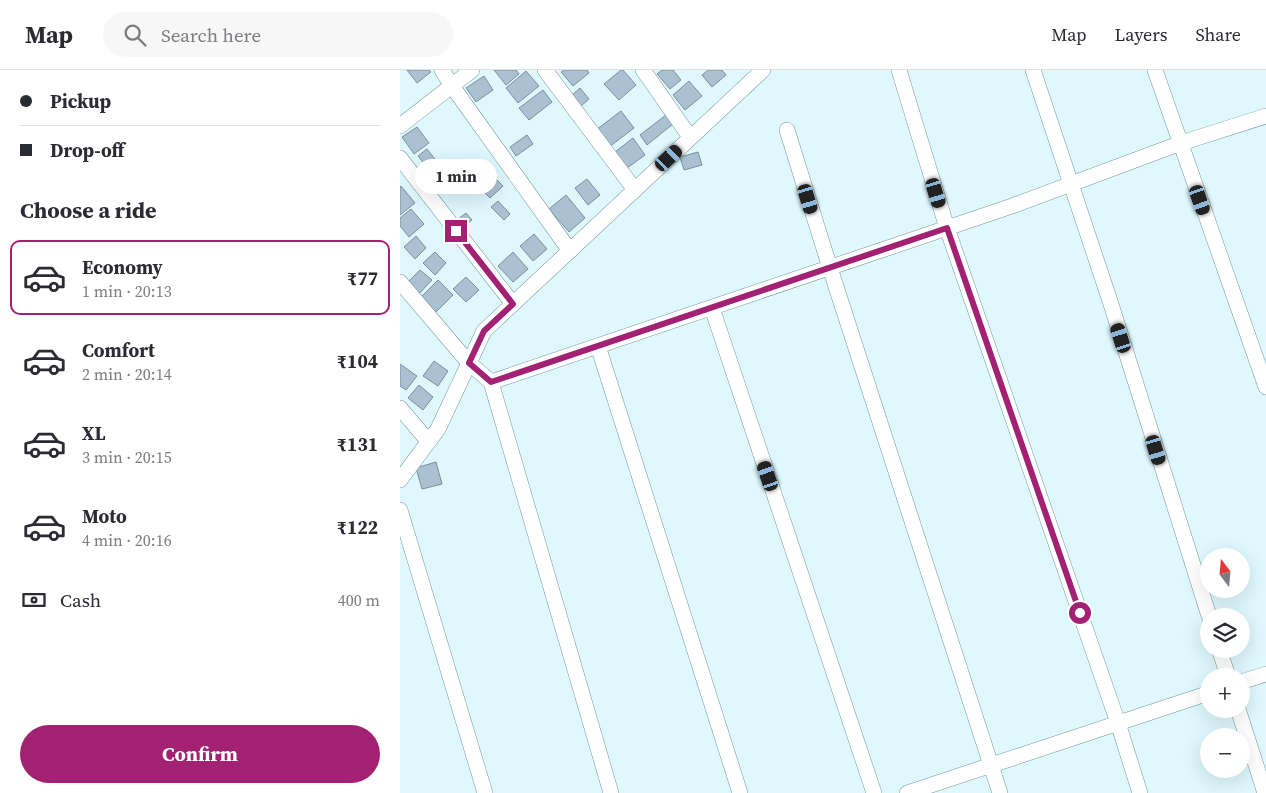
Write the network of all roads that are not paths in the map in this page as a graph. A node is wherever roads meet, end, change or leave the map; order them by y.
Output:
1 (442, 70) edge
2 (472, 70) edge
3 (545, 70) edge
4 (643, 70) edge
5 (899, 70) edge
6 (1033, 70) edge
7 (1155, 70) edge
8 (756, 72) edge
9 (452, 86) junction
10 (1266, 116) edge
11 (400, 126) edge
12 (787, 130) dead end
13 (690, 137) junction
14 (1181, 143) junction
15 (400, 158) edge
16 (1070, 184) junction
17 (635, 190) junction
18 (947, 228) junction
19 (570, 251) junction
20 (830, 268) junction
21 (400, 282) edge
22 (513, 304) junction
23 (712, 308) junction
24 (598, 346) junction
25 (469, 363) junction
26 (491, 382) junction
27 (1266, 387) edge
28 (400, 408) edge
29 (428, 441) junction
30 (400, 480) edge
31 (400, 510) edge
32 (1206, 608) edge
33 (1266, 674) edge
34 (1250, 679) edge
35 (1200, 696) edge
36 (1241, 718) edge
37 (1118, 723) junction
38 (992, 765) junction
39 (485, 793) edge
40 (611, 793) edge
41 (740, 793) edge
42 (874, 793) edge
43 (908, 793) edge
44 (1000, 793) edge
45 (1140, 793) edge
46 (1265, 793) edge

1 - 9 street
2 - 9 street
3 - 17 street
4 - 13 street
5 - 18 street
6 - 16 street
7 - 14 street
8 - 13 street
9 - 11 street
9 - 19 street
10 - 14 street
12 - 20 street
13 - 17 street
14 - 16 street
14 - 27 street
15 - 22 street
16 - 18 street
16 - 32 street
17 - 19 street
18 - 20 street
18 - 37 street
19 - 22 street
20 - 23 street
20 - 38 street
21 - 25 street
22 - 25 street
23 - 24 street
23 - 42 street
24 - 26 street
24 - 41 street
25 - 26 street
25 - 29 street
26 - 40 street
28 - 29 street
29 - 30 street
31 - 39 street
33 - 34 street
35 - 37 street
36 - 46 street
37 - 38 street
37 - 45 street
38 - 43 street
38 - 44 street

